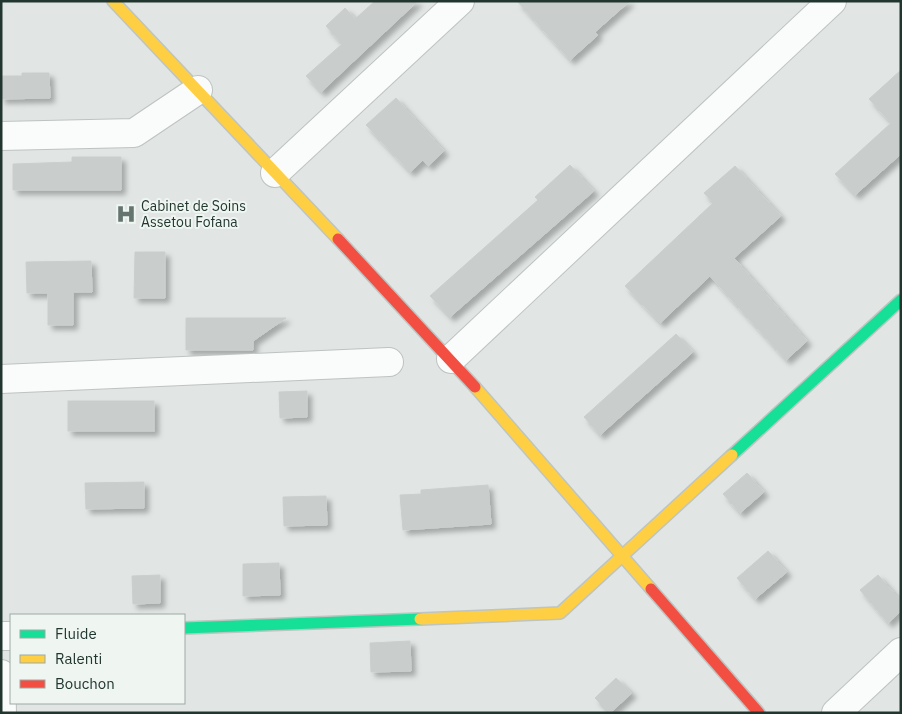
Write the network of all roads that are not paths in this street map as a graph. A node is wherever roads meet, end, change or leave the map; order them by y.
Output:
1 (113, 1) edge
2 (460, 1) edge
3 (832, 1) edge
4 (198, 90) junction
5 (1, 136) edge
6 (275, 173) junction
7 (901, 300) edge
8 (451, 359) junction
9 (390, 362) dead end
10 (1, 379) edge
11 (622, 555) junction
12 (185, 628) edge
13 (901, 652) edge
14 (1, 674) edge
15 (2, 713) edge
16 (759, 713) edge
17 (836, 713) edge

1 - 4 street
2 - 6 street
3 - 8 street
4 - 5 street
4 - 6 street
6 - 8 street
7 - 11 street
8 - 11 street
9 - 10 street
11 - 12 street
11 - 16 street
13 - 17 street
14 - 15 street

